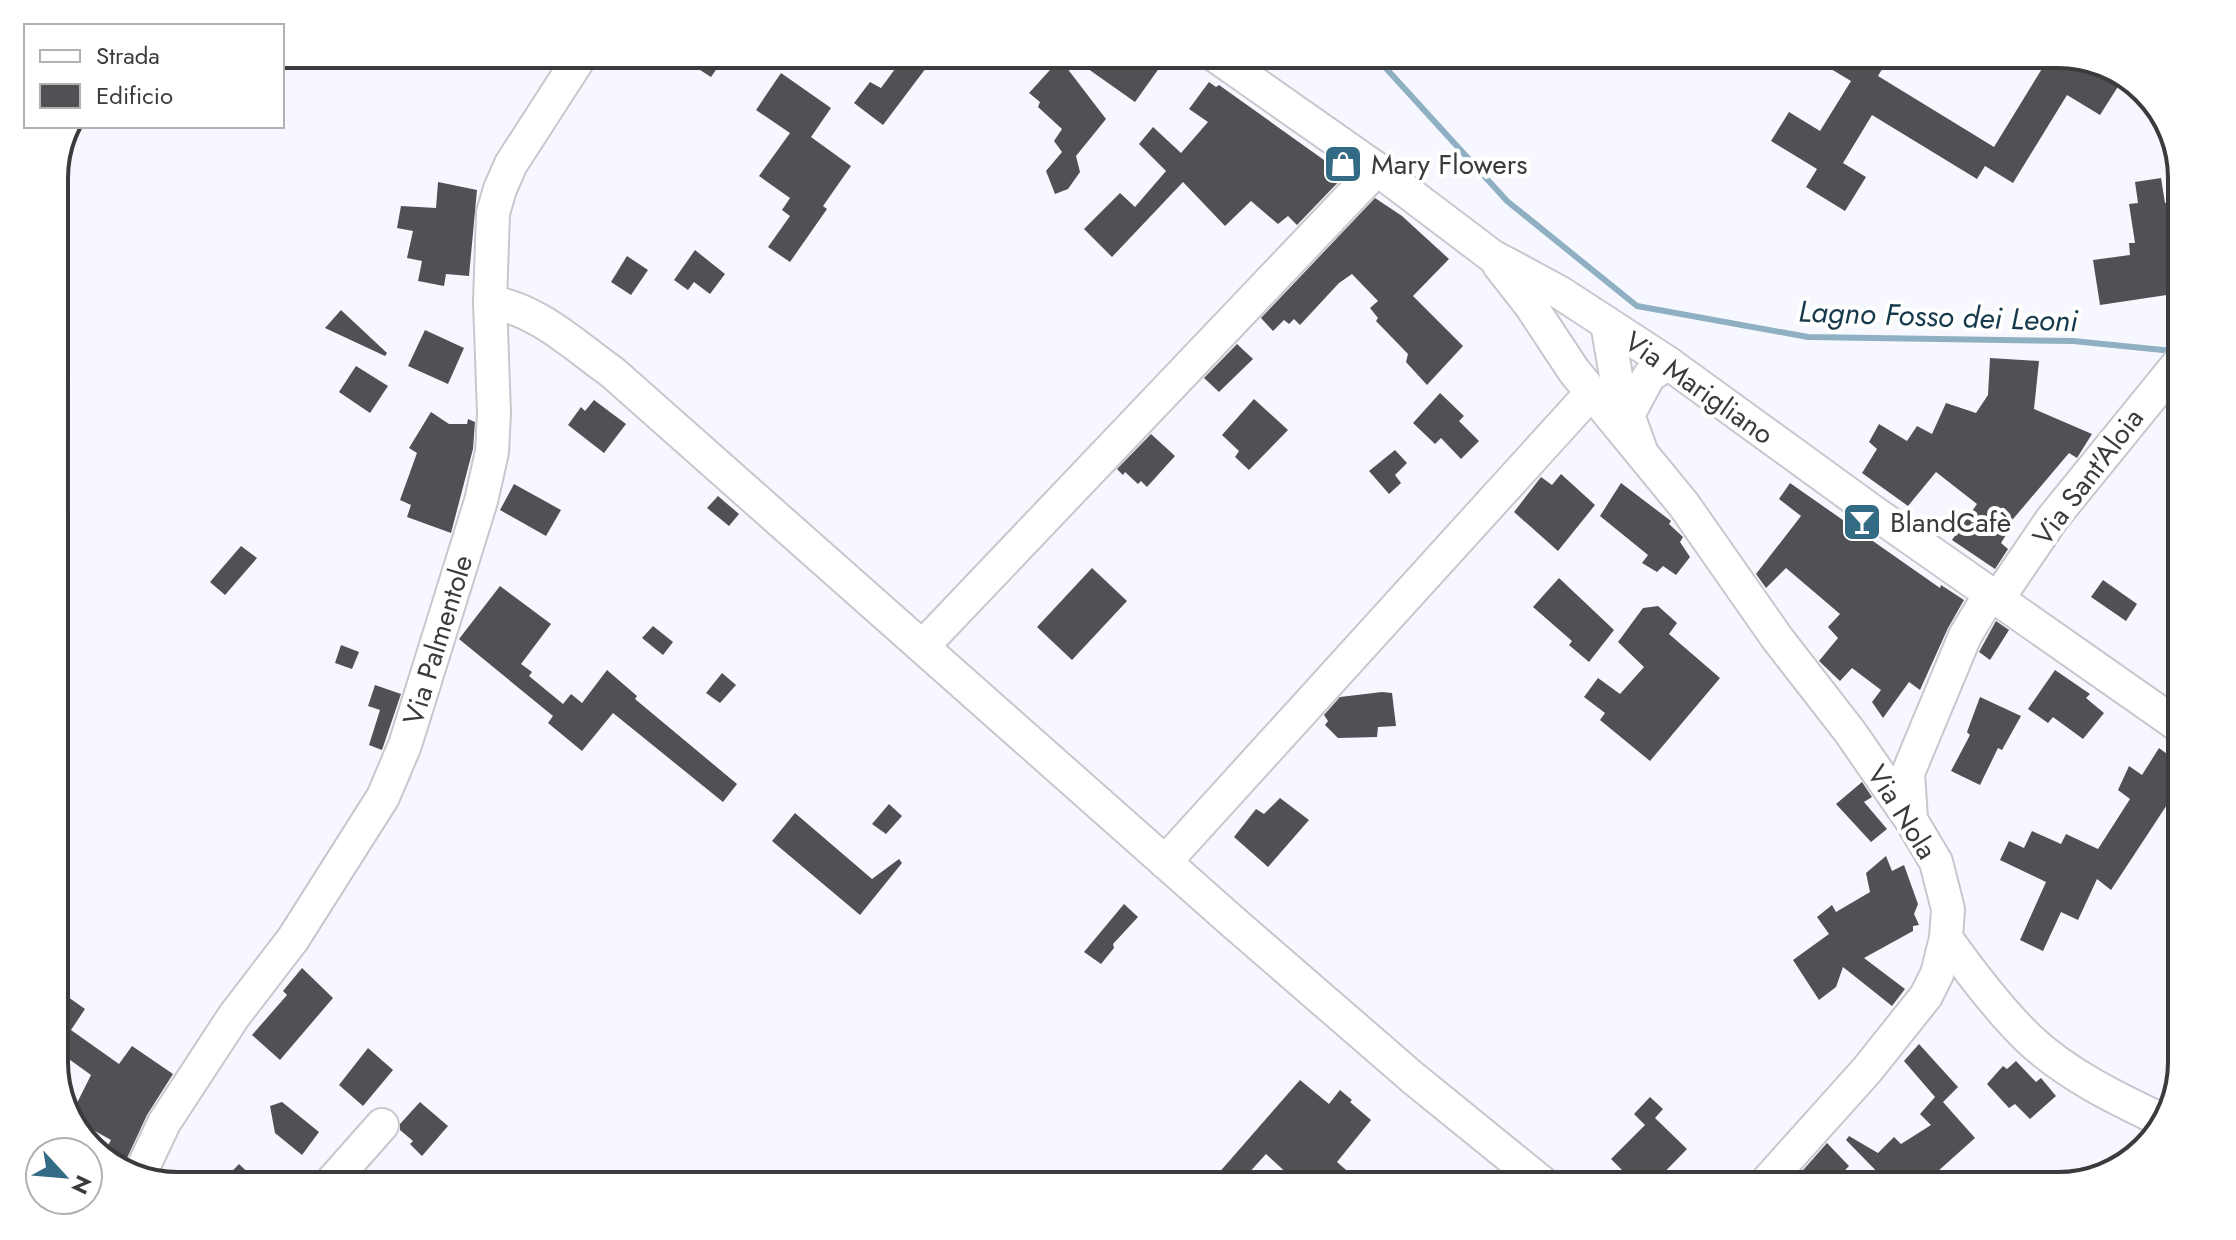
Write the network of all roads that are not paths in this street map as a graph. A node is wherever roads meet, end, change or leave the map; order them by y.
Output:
1 (573, 68) edge
2 (1233, 68) edge
3 (1377, 169) junction
4 (1492, 256) junction
5 (490, 302) junction
6 (1600, 319) junction
7 (1668, 363) junction
8 (2168, 376) edge
9 (1583, 382) junction
10 (1628, 415) junction
11 (1640, 448) junction
12 (1997, 598) junction
13 (923, 646) junction
14 (2168, 714) edge
15 (1911, 820) junction
16 (1165, 862) junction
17 (1946, 938) junction
18 (2154, 1115) edge
19 (382, 1125) dead end
20 (144, 1166) edge
21 (340, 1172) edge
22 (1529, 1172) edge
23 (1776, 1172) edge

1 - 5 street, Via Palmentole
2 - 3 street, Via Marigliano
3 - 4 street, Via Marigliano
3 - 13 street
4 - 6 street, Via Marigliano
4 - 9 street, Via Nola
5 - 13 street
5 - 20 street, Via Palmentole
6 - 7 street, Via Marigliano
6 - 9 street
6 - 10 street, Via Nola
7 - 10 street
7 - 12 street, Via Marigliano
8 - 12 street, Via Sant'Aloia
9 - 11 street, Via Nola
9 - 16 street
10 - 11 street, Via Nola
11 - 15 street, Via Nola
12 - 14 street, Via Marigliano
12 - 15 street, Via Sant'Aloia
13 - 16 street
15 - 17 street, Via Nola
16 - 22 street
17 - 18 street
17 - 23 street, Via Nola
19 - 21 street

